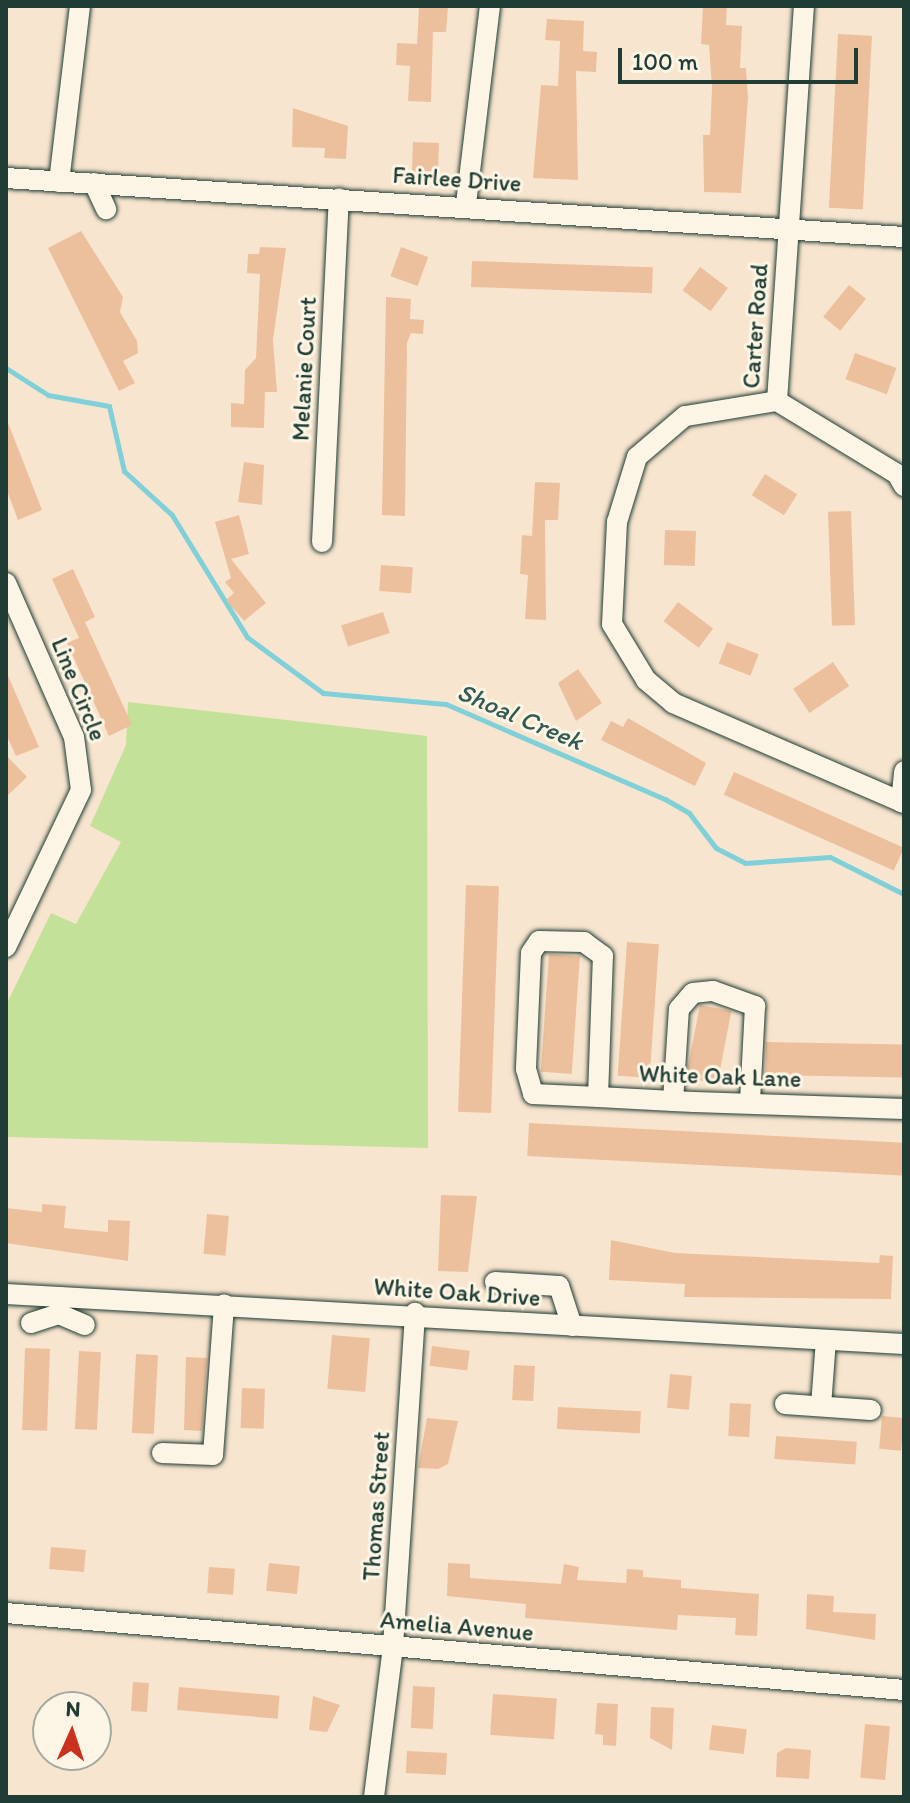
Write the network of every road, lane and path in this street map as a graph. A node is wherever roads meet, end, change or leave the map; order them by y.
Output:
1 (80, 6) edge
2 (490, 6) edge
3 (804, 6) edge
4 (6, 178) edge
5 (59, 182) junction
6 (94, 183) junction
7 (339, 198) junction
8 (466, 204) junction
9 (106, 209) dead end
10 (788, 229) junction
11 (904, 237) edge
12 (777, 401) junction
13 (904, 486) edge
14 (322, 542) dead end
15 (6, 583) edge
16 (904, 771) edge
17 (903, 802) edge
18 (6, 947) edge
19 (598, 1097) junction
20 (673, 1101) junction
21 (750, 1102) junction
22 (904, 1109) edge
23 (495, 1282) dead end
24 (6, 1294) edge
25 (224, 1304) junction
26 (59, 1305) junction
27 (415, 1313) junction
28 (31, 1323) dead end
29 (85, 1325) dead end
30 (572, 1326) junction
31 (826, 1340) junction
32 (904, 1344) edge
33 (785, 1404) dead end
34 (821, 1406) junction
35 (871, 1410) dead end
36 (162, 1453) dead end
37 (6, 1613) edge
38 (393, 1646) junction
39 (904, 1690) edge
40 (374, 1797) edge

1 - 5 street
2 - 8 street
3 - 10 street, Carter Road
4 - 5 street, Fairlee Drive
5 - 6 street, Fairlee Drive
6 - 7 street, Fairlee Drive
6 - 9 street
7 - 8 street, Fairlee Drive
7 - 14 street, Melanie Court
8 - 10 street, Fairlee Drive
10 - 11 street, Fairlee Drive
10 - 12 street, Carter Road
12 - 13 street
12 - 17 street, Carter Road
15 - 18 street, Line Circle
16 - 17 street
19 - 19 street, White Oak Lane
19 - 20 street, White Oak Lane
20 - 21 street, White Oak Lane
20 - 21 street
21 - 22 street, White Oak Lane
23 - 30 street
24 - 26 street, White Oak Drive
25 - 26 street, White Oak Drive
25 - 27 street, White Oak Drive
25 - 36 street
26 - 28 street
26 - 29 street
27 - 30 street, White Oak Drive
27 - 38 street, Thomas Street
30 - 31 street, White Oak Drive
31 - 32 street, White Oak Drive
31 - 34 street
33 - 34 street
34 - 35 street
37 - 38 street, Amelia Avenue
38 - 39 street, Amelia Avenue
38 - 40 street, Thomas Street

